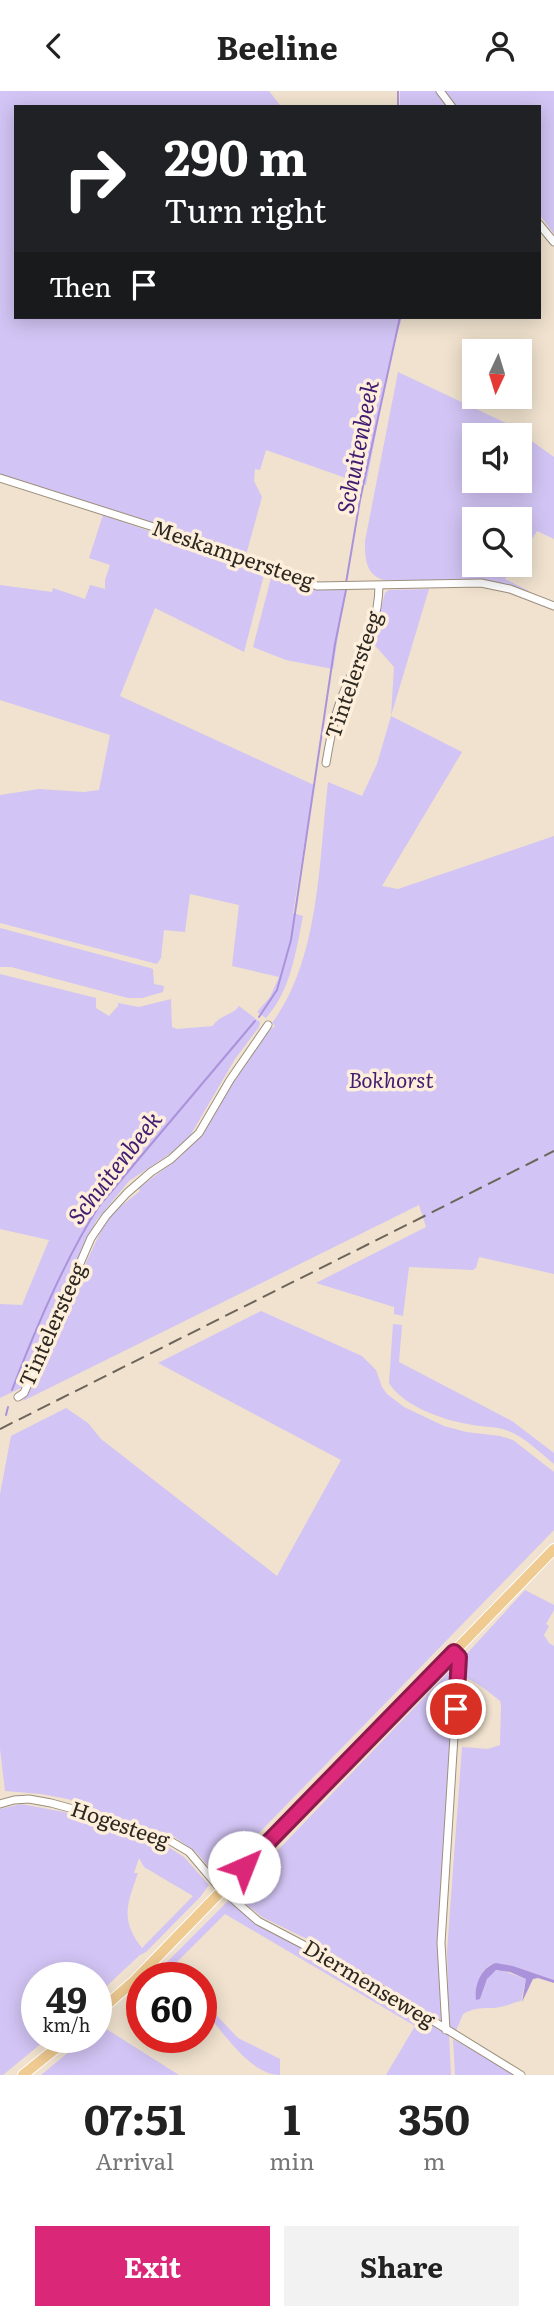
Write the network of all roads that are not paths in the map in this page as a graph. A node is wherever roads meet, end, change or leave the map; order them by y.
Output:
1 (541, 226) edge
2 (554, 242) edge
3 (0, 478) edge
4 (379, 586) junction
5 (554, 606) edge
6 (326, 764) dead end
7 (268, 1025) dead end
8 (18, 1397) dead end
9 (554, 1549) edge
10 (454, 1652) junction
11 (0, 1804) edge
12 (222, 1889) junction
13 (112, 2000) edge
14 (446, 2030) junction
15 (51, 2053) edge
16 (23, 2075) edge
17 (521, 2075) edge

1 - 2 street
3 - 4 street, Meskampersteeg
4 - 5 street, Meskampersteeg
4 - 6 street, Tintelersteeg
7 - 8 street, Tintelersteeg
9 - 10 main road
10 - 12 main road
10 - 14 street
11 - 12 street, Hogesteeg
12 - 13 main road
12 - 14 street, Diermenseweg
14 - 17 street, Diermenseweg
15 - 16 main road

